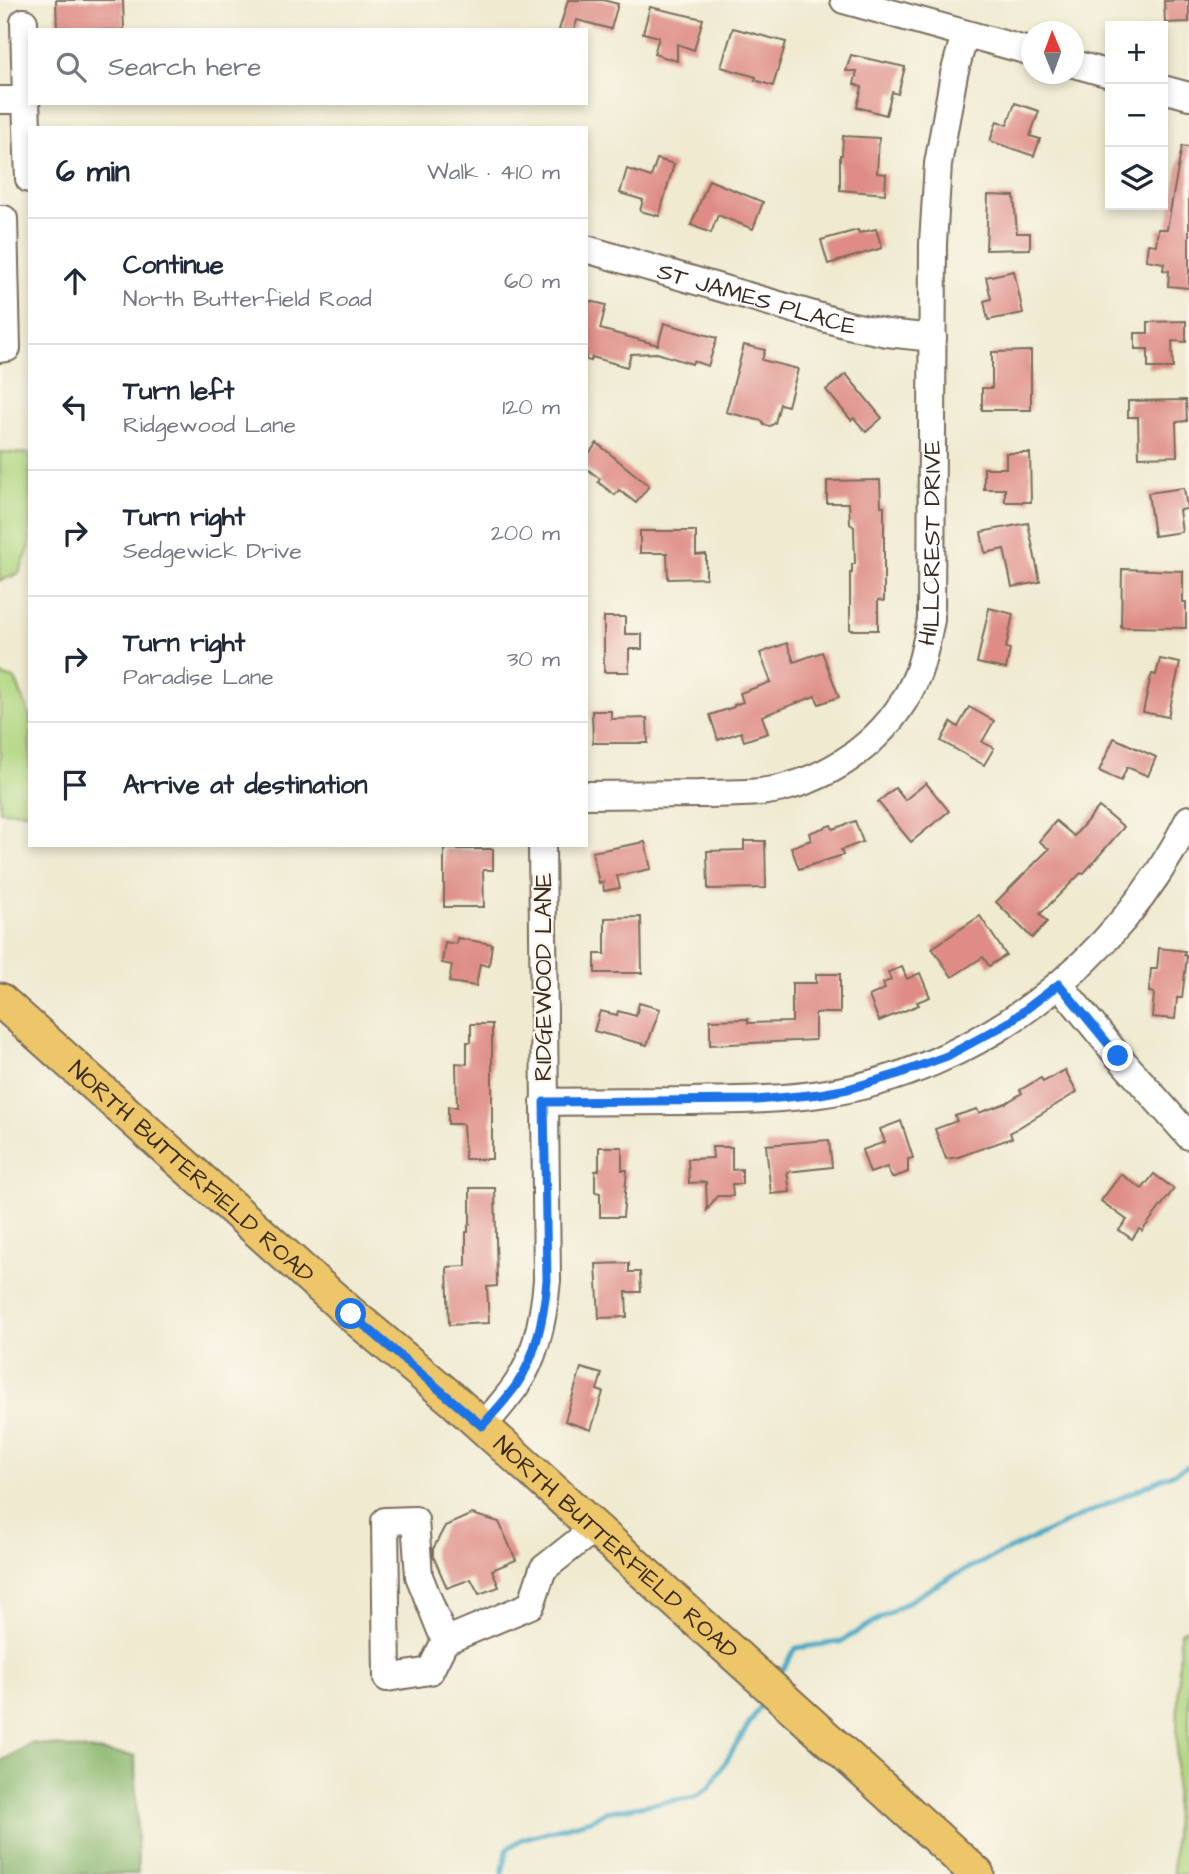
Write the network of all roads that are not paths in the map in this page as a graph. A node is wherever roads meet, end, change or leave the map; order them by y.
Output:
1 (844, 0) edge
2 (24, 22) dead end
3 (965, 34) junction
4 (1021, 49) edge
5 (1084, 67) edge
6 (1105, 74) edge
7 (1168, 90) edge
8 (1189, 96) edge
9 (13, 100) edge
10 (28, 174) edge
11 (0, 219) edge
12 (588, 250) edge
13 (933, 338) junction
14 (0, 349) edge
15 (588, 795) edge
16 (1189, 819) edge
17 (542, 847) edge
18 (1059, 984) junction
19 (0, 1000) edge
20 (544, 1102) junction
21 (1189, 1136) edge
22 (482, 1426) junction
23 (595, 1528) junction
24 (445, 1641) junction
25 (977, 1874) edge

1 - 3 street
2 - 9 street
3 - 4 street
3 - 13 street, HILLCREST DRIVE
5 - 6 street
7 - 8 street
9 - 10 street
11 - 14 street
12 - 13 street, ST JAMES PLACE
13 - 15 street, HILLCREST DRIVE
16 - 18 street
17 - 20 street, RIDGEWOOD LANE
18 - 20 street
18 - 21 street
19 - 22 main road, NORTH BUTTERFIELD ROAD
20 - 22 street, RIDGEWOOD LANE
22 - 23 main road, NORTH BUTTERFIELD ROAD
23 - 24 street
23 - 25 main road, NORTH BUTTERFIELD ROAD
24 - 24 street

